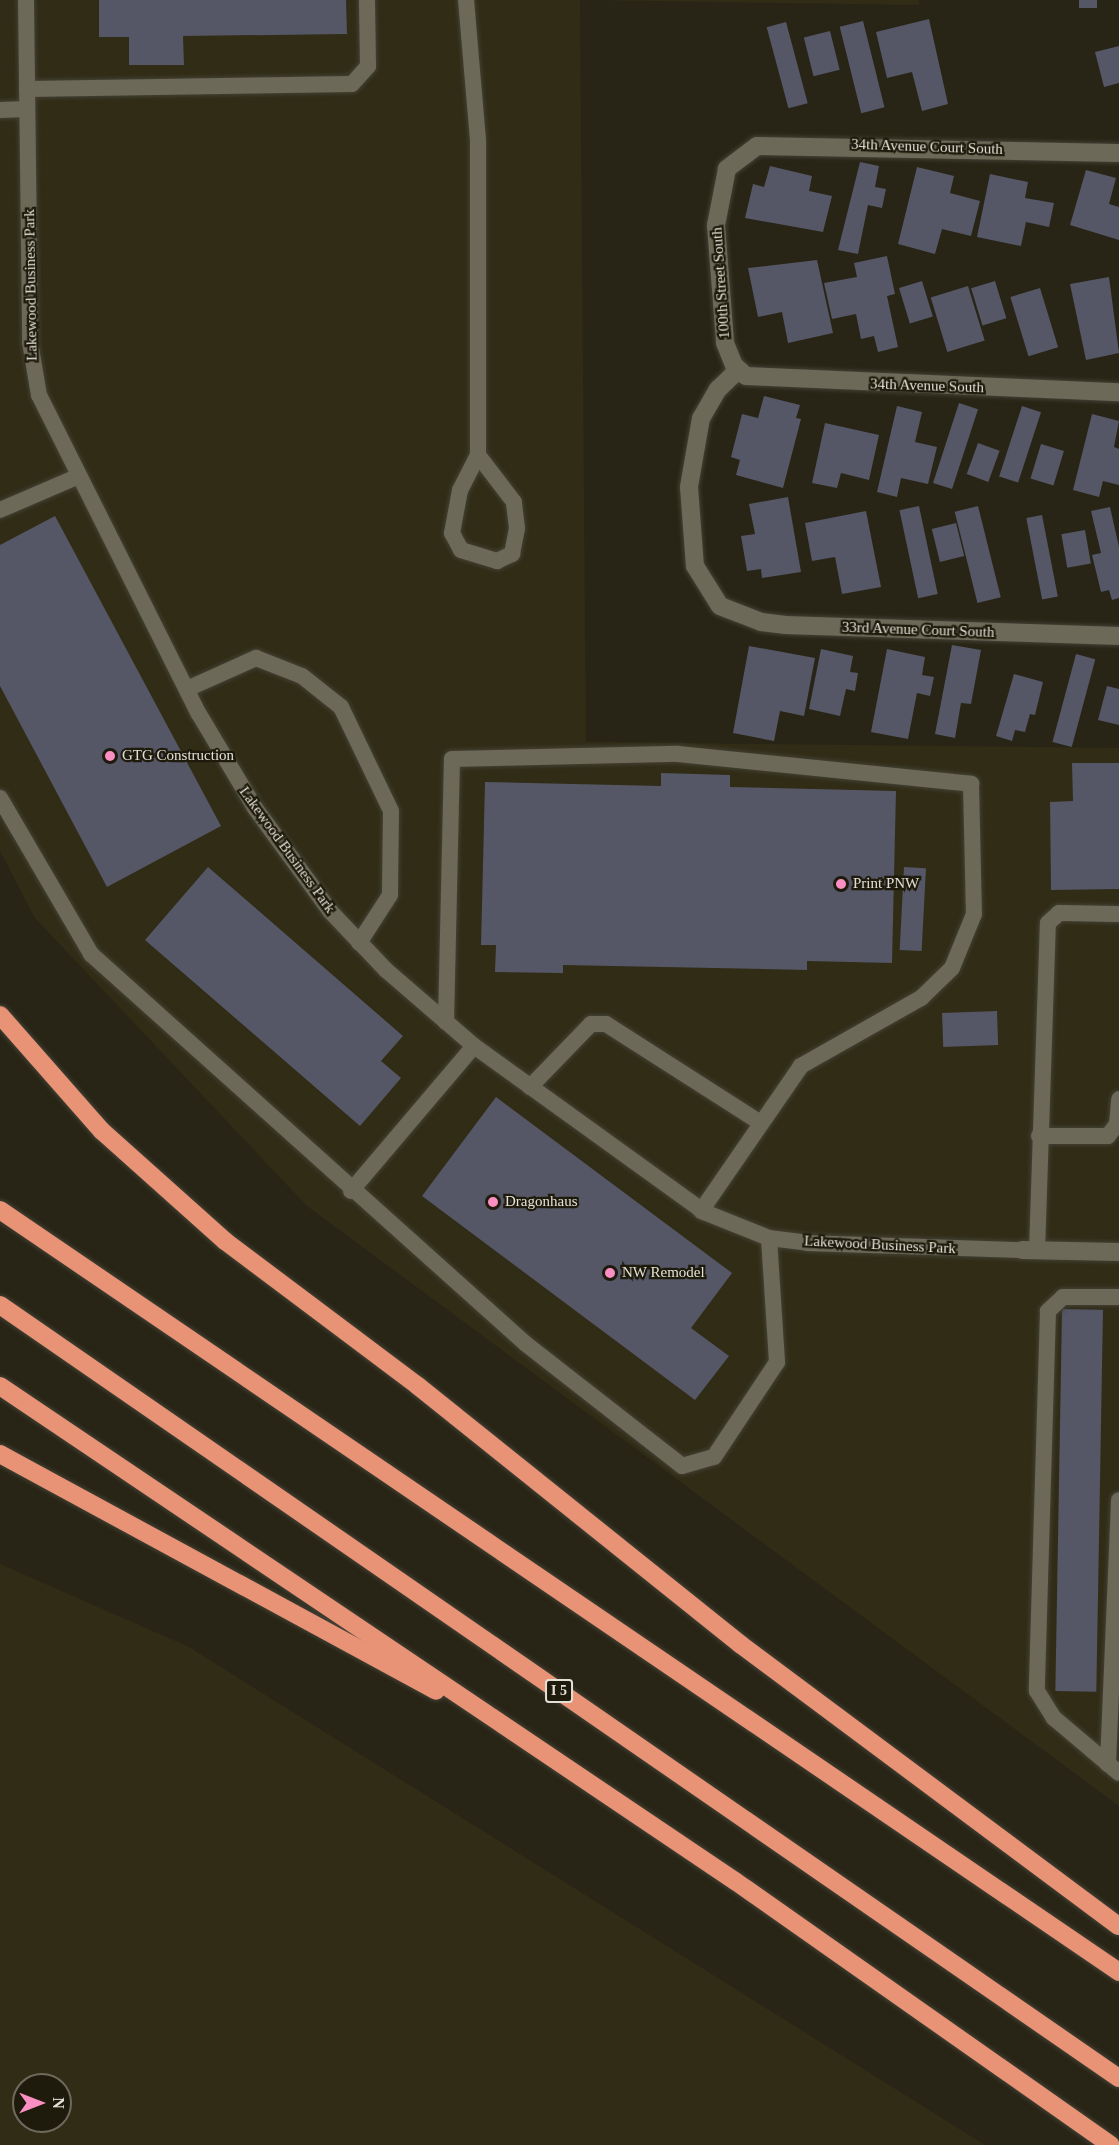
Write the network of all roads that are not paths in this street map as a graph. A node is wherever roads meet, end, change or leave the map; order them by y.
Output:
1 (26, 0) edge
2 (367, 0) edge
3 (466, 0) edge
4 (27, 89) junction
5 (27, 109) junction
6 (0, 110) edge
7 (1119, 153) edge
8 (738, 155) joint
9 (738, 370) junction
10 (1119, 392) edge
11 (478, 455) junction
12 (79, 476) junction
13 (0, 510) edge
14 (1119, 636) edge
15 (187, 689) junction
16 (0, 798) edge
17 (1119, 914) edge
18 (360, 943) junction
19 (0, 1015) edge
20 (446, 1022) junction
21 (474, 1046) junction
22 (530, 1087) junction
23 (1119, 1099) edge
24 (761, 1123) junction
25 (1039, 1136) junction
26 (351, 1191) junction
27 (0, 1210) edge
28 (701, 1211) junction
29 (769, 1238) junction
30 (1029, 1250) junction
31 (1119, 1252) edge
32 (1119, 1297) edge
33 (0, 1305) edge
34 (0, 1386) edge
35 (0, 1454) edge
36 (1119, 1500) edge
37 (533, 1743) junction
38 (1114, 1769) edge
39 (1119, 1926) edge
40 (1119, 1972) edge
41 (1119, 2078) edge
42 (1112, 2145) edge

1 - 4 lane, Lakewood Business Park
2 - 4 lane
3 - 11 lane
4 - 5 lane, Lakewood Business Park
5 - 6 lane
5 - 12 lane, Lakewood Business Park
7 - 8 street, 34th Avenue Court South
8 - 9 street, 100th Street South
9 - 10 street, 34th Avenue South
9 - 14 street, 33rd Avenue Court South
11 - 11 lane
12 - 13 lane
12 - 15 lane, Lakewood Business Park
15 - 18 lane, Lakewood Business Park
15 - 18 lane
16 - 26 lane
17 - 25 lane
18 - 20 lane, Lakewood Business Park
19 - 39 highway
20 - 21 lane, Lakewood Business Park
20 - 24 lane
21 - 22 lane, Lakewood Business Park
21 - 26 lane
22 - 24 lane
22 - 28 lane, Lakewood Business Park
23 - 25 lane
24 - 28 lane
25 - 30 lane
26 - 29 lane
27 - 40 highway
28 - 29 lane, Lakewood Business Park
29 - 30 lane, Lakewood Business Park
30 - 31 street
32 - 38 lane
33 - 41 highway, I 5
34 - 37 highway
35 - 37 highway
36 - 38 lane
37 - 42 highway

